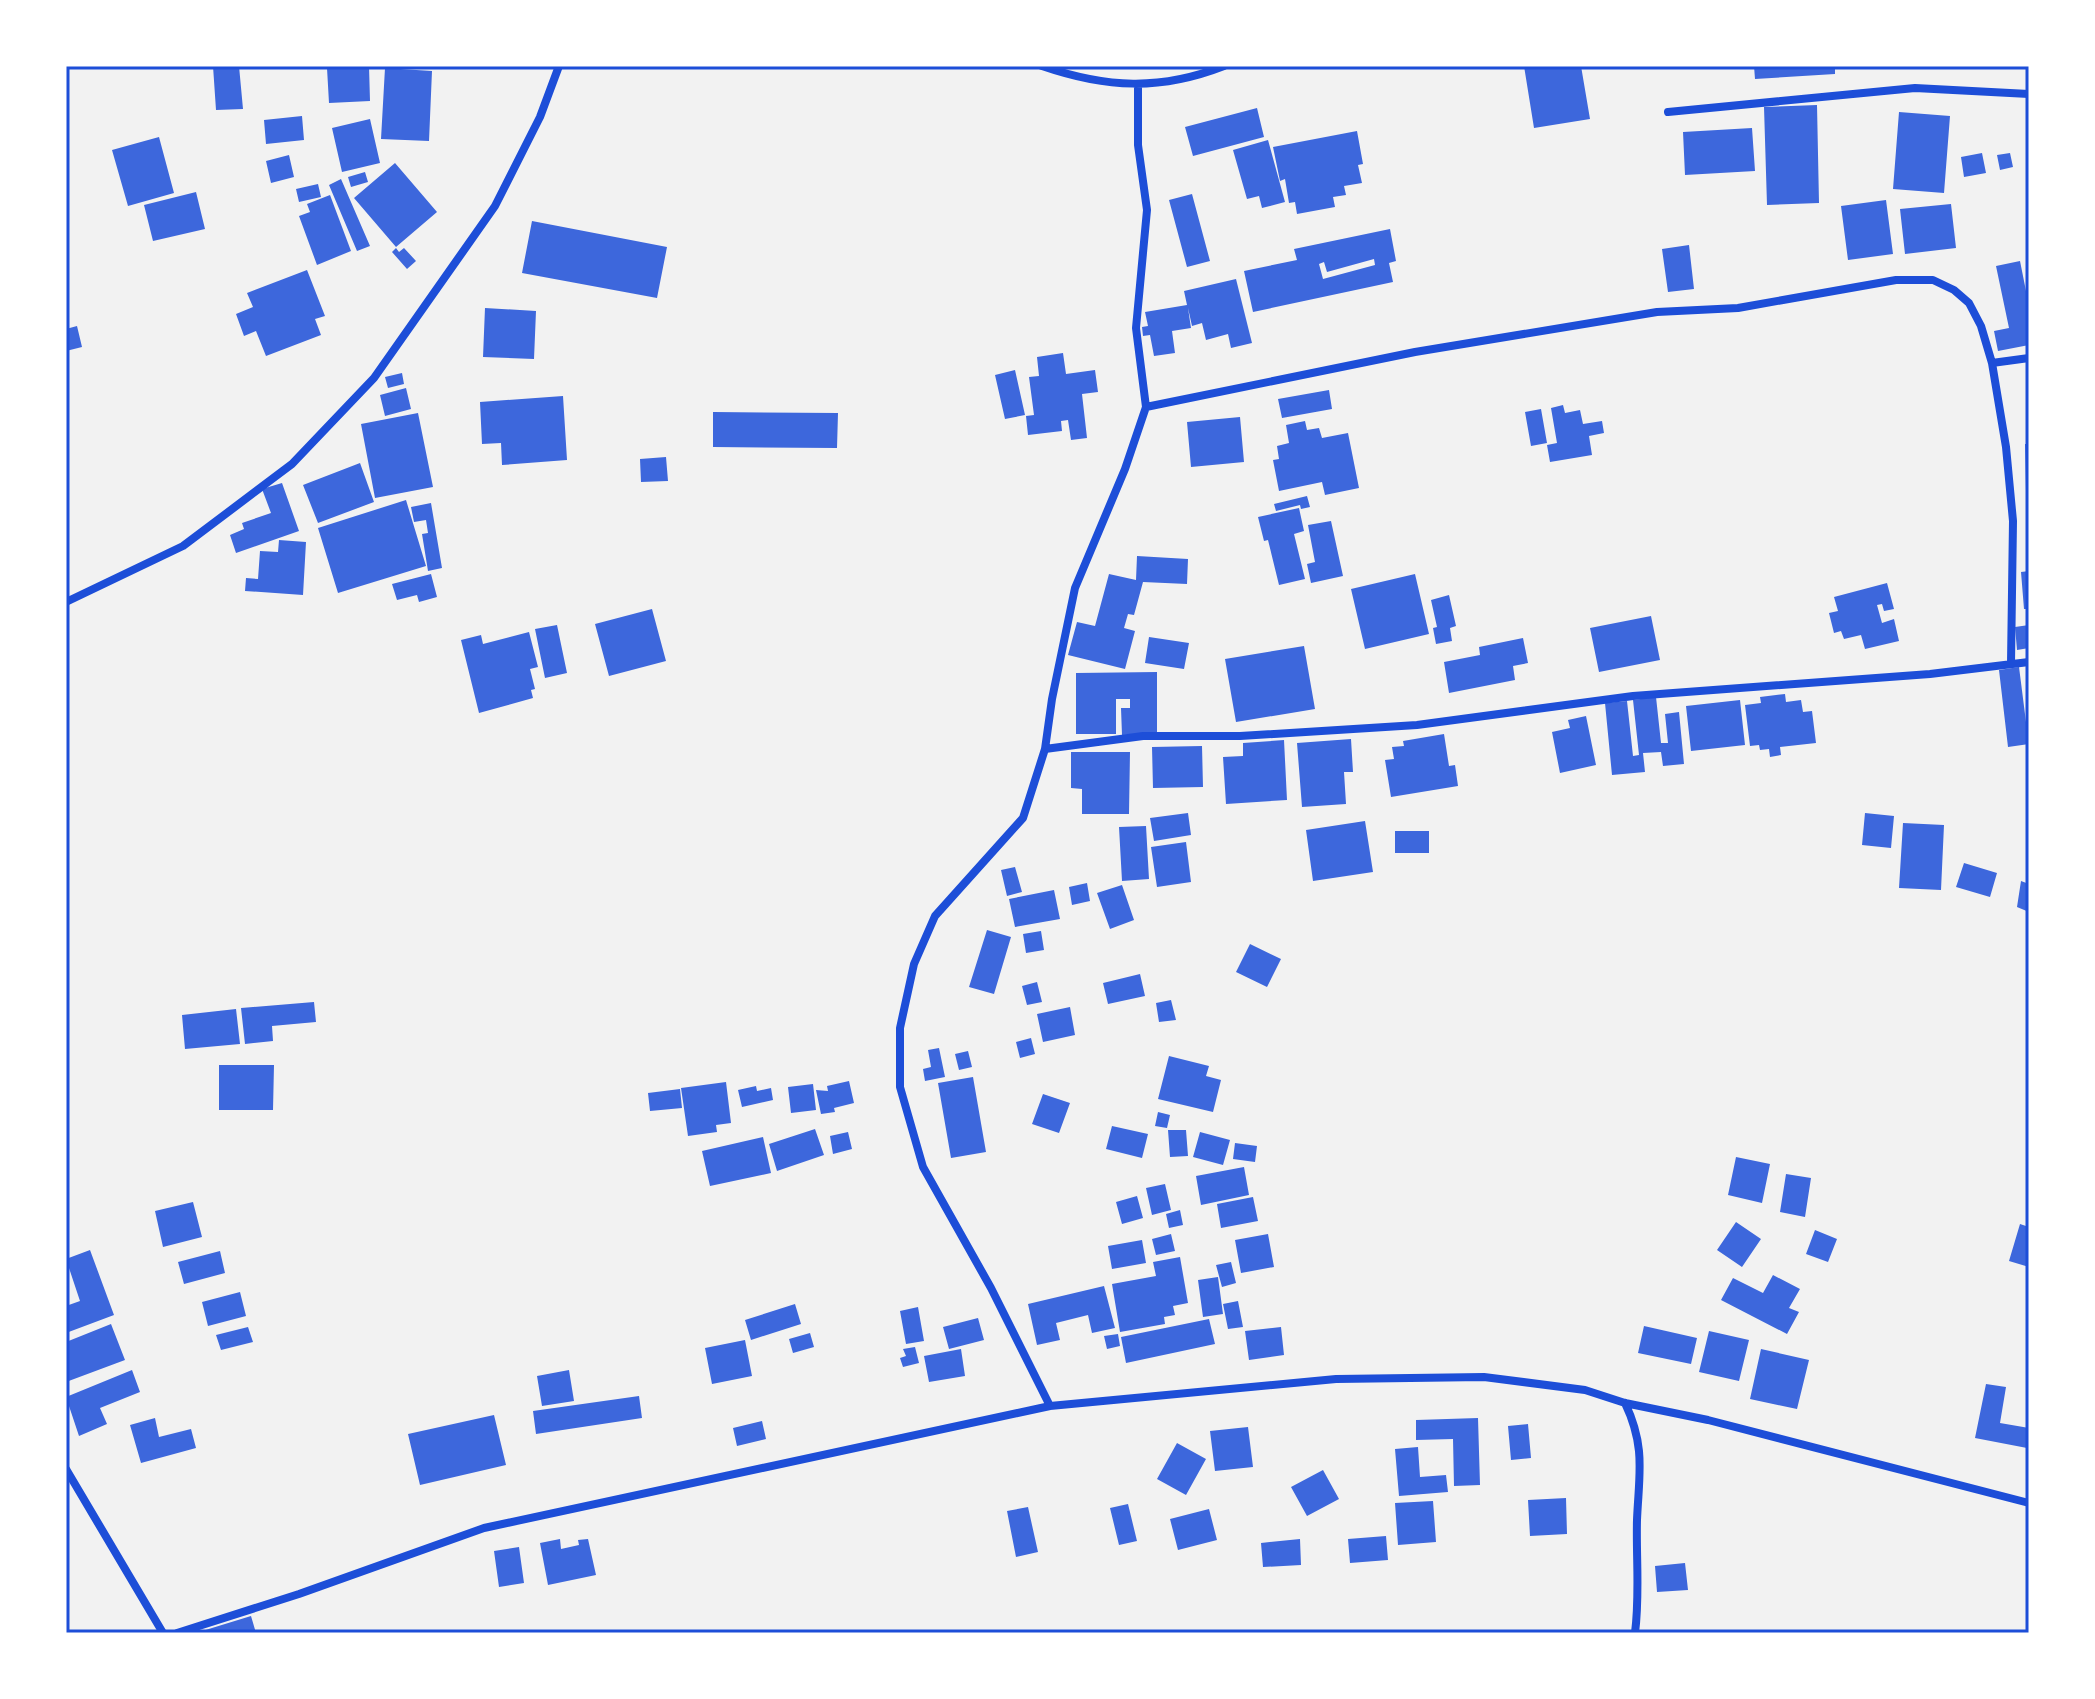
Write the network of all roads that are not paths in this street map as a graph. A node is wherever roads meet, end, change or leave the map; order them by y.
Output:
1 (559, 66) edge
2 (1042, 66) edge
3 (1224, 66) edge
4 (1138, 86) junction
5 (2029, 94) edge
6 (1668, 112) dead end
7 (2029, 358) edge
8 (1992, 363) junction
9 (1146, 407) junction
10 (66, 602) edge
11 (2029, 662) edge
12 (2011, 663) junction
13 (1045, 749) junction
14 (1625, 1403) junction
15 (1050, 1406) junction
16 (66, 1469) edge
17 (2029, 1503) edge
18 (163, 1633) edge
19 (177, 1633) edge
20 (1635, 1633) edge

1 - 10 street
2 - 4 street
3 - 4 street
4 - 9 street
5 - 6 street
7 - 8 street
8 - 9 street
8 - 12 street
9 - 13 street
11 - 12 street
12 - 13 street
13 - 15 street
14 - 15 street
14 - 17 street
14 - 20 street
15 - 19 street
16 - 18 street

